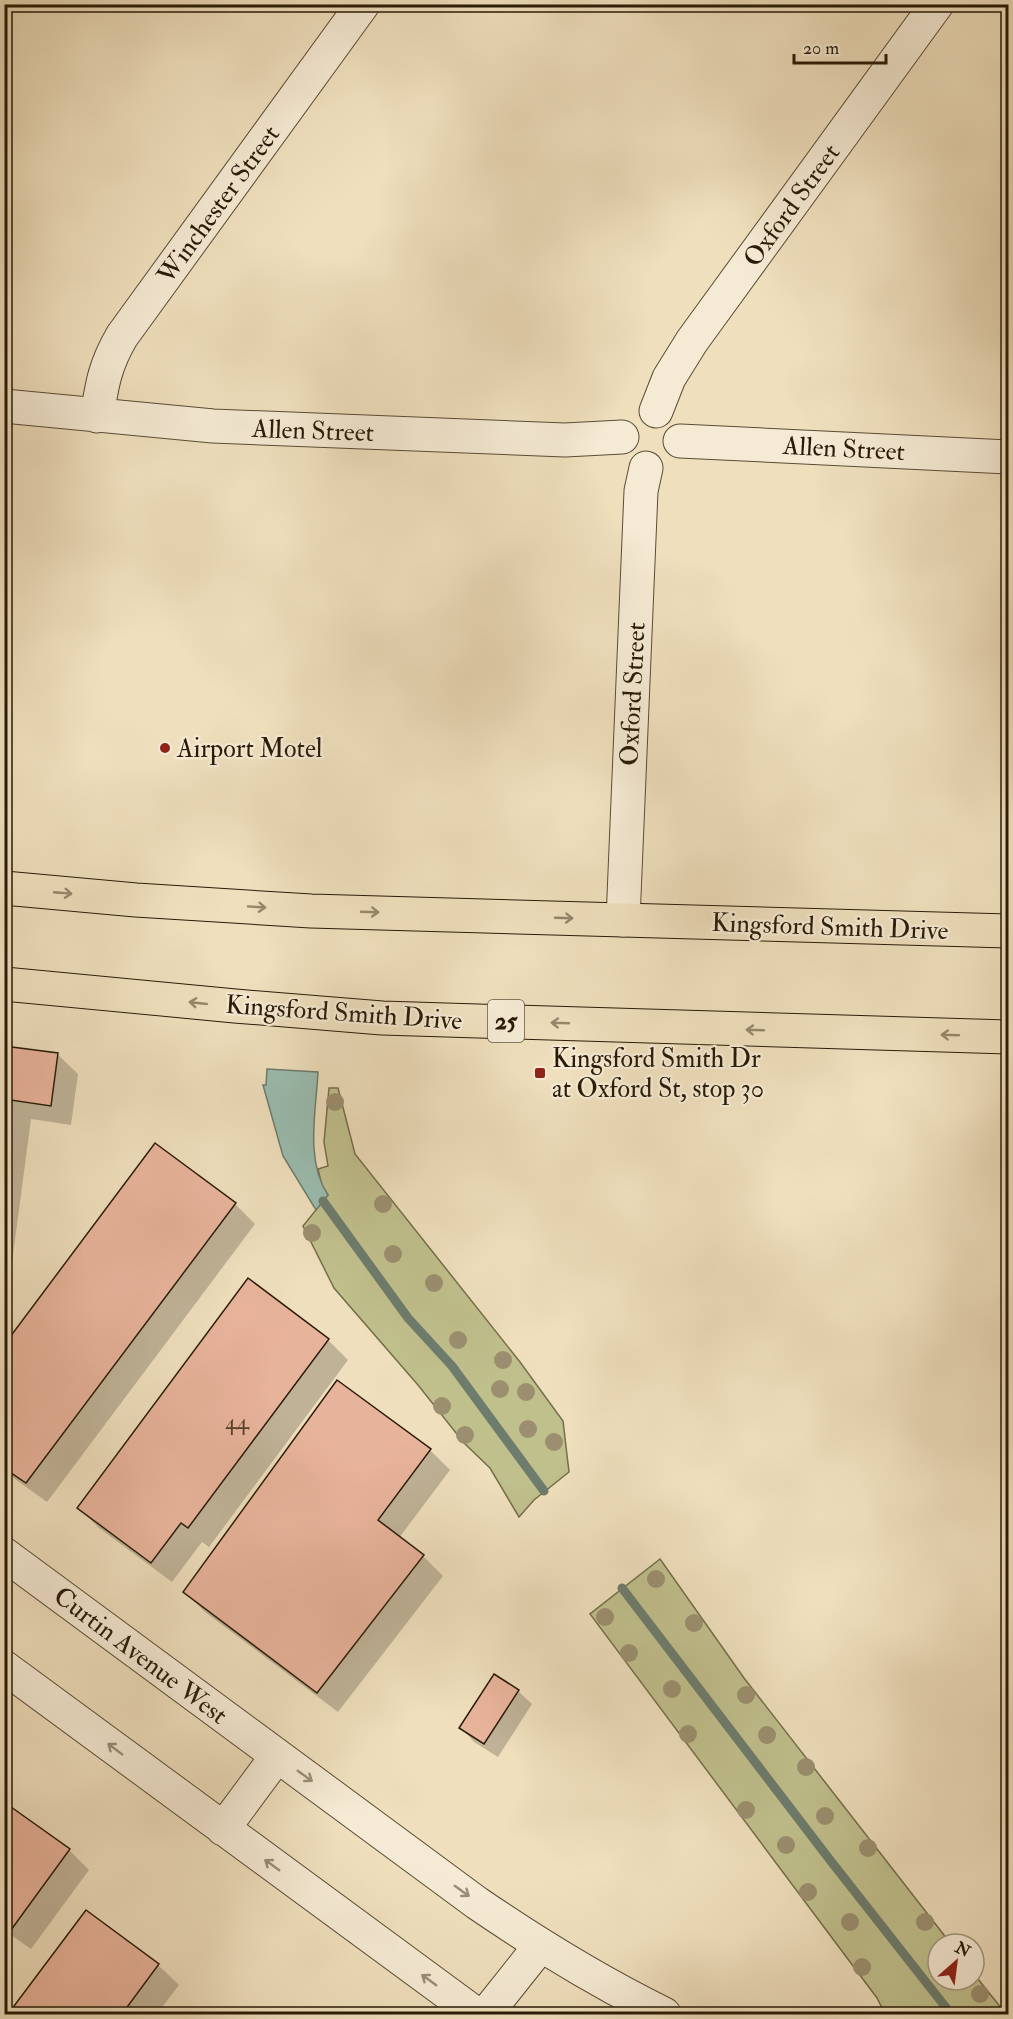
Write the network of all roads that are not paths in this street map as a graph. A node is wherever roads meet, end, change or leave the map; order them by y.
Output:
1 (363, 4) edge
2 (936, 4) edge
3 (4, 406) edge
4 (656, 411) junction
5 (97, 416) junction
6 (622, 437) junction
7 (680, 441) junction
8 (1008, 457) edge
9 (646, 468) junction
10 (4, 888) edge
11 (623, 920) junction
12 (1008, 931) edge
13 (4, 984) edge
14 (1008, 1037) edge
15 (4, 1554) edge
16 (4, 1667) edge
17 (277, 1756) junction
18 (223, 1829) junction
19 (540, 1946) junction
20 (476, 2014) edge
21 (486, 2014) edge
22 (664, 2014) edge

1 - 5 street, Winchester Street
2 - 4 street, Oxford Street
3 - 5 street, Allen Street
4 - 6 street
4 - 7 street
5 - 6 street, Allen Street
6 - 9 street
7 - 8 street, Allen Street
7 - 9 street
9 - 11 street, Oxford Street
10 -> 11 highway, Kingsford Smith Drive
11 - 12 highway, Kingsford Smith Drive
14 -> 13 highway, Kingsford Smith Drive / 25
15 - 17 street, Curtin Avenue West
18 -> 16 street
17 - 18 street
17 -> 19 street, Curtin Avenue West
20 -> 18 street
19 - 21 street
19 - 22 street, Curtin Avenue West

